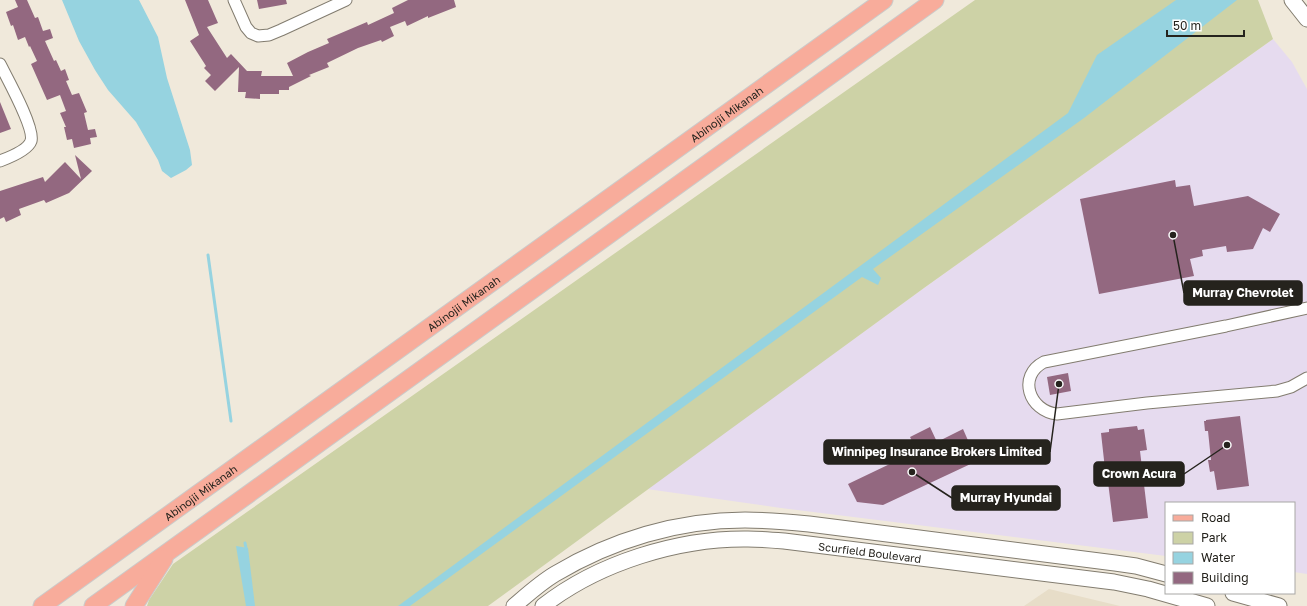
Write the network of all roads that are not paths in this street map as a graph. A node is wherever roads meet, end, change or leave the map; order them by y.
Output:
1 (234, 0) edge
2 (346, 0) edge
3 (884, 0) edge
4 (935, 0) edge
5 (1292, 0) edge
6 (1307, 19) edge
7 (0, 64) edge
8 (0, 161) edge
9 (1307, 308) edge
10 (1307, 378) edge
11 (168, 552) junction
12 (1165, 574) edge
13 (1165, 594) edge
14 (1165, 594) edge
15 (1237, 594) edge
16 (42, 606) edge
17 (92, 606) edge
18 (134, 606) edge
19 (514, 606) edge
20 (543, 606) edge
21 (1207, 606) edge
22 (1279, 606) edge

1 - 2 street
3 - 16 main road, Abinojii Mikanah
4 - 11 main road
5 - 6 street
7 - 8 street
9 - 10 street
11 - 17 main road
11 - 18 main road
12 - 19 street, Scurfield Boulevard
13 - 20 street, Scurfield Boulevard
14 - 21 street, Scurfield Boulevard
15 - 22 street

